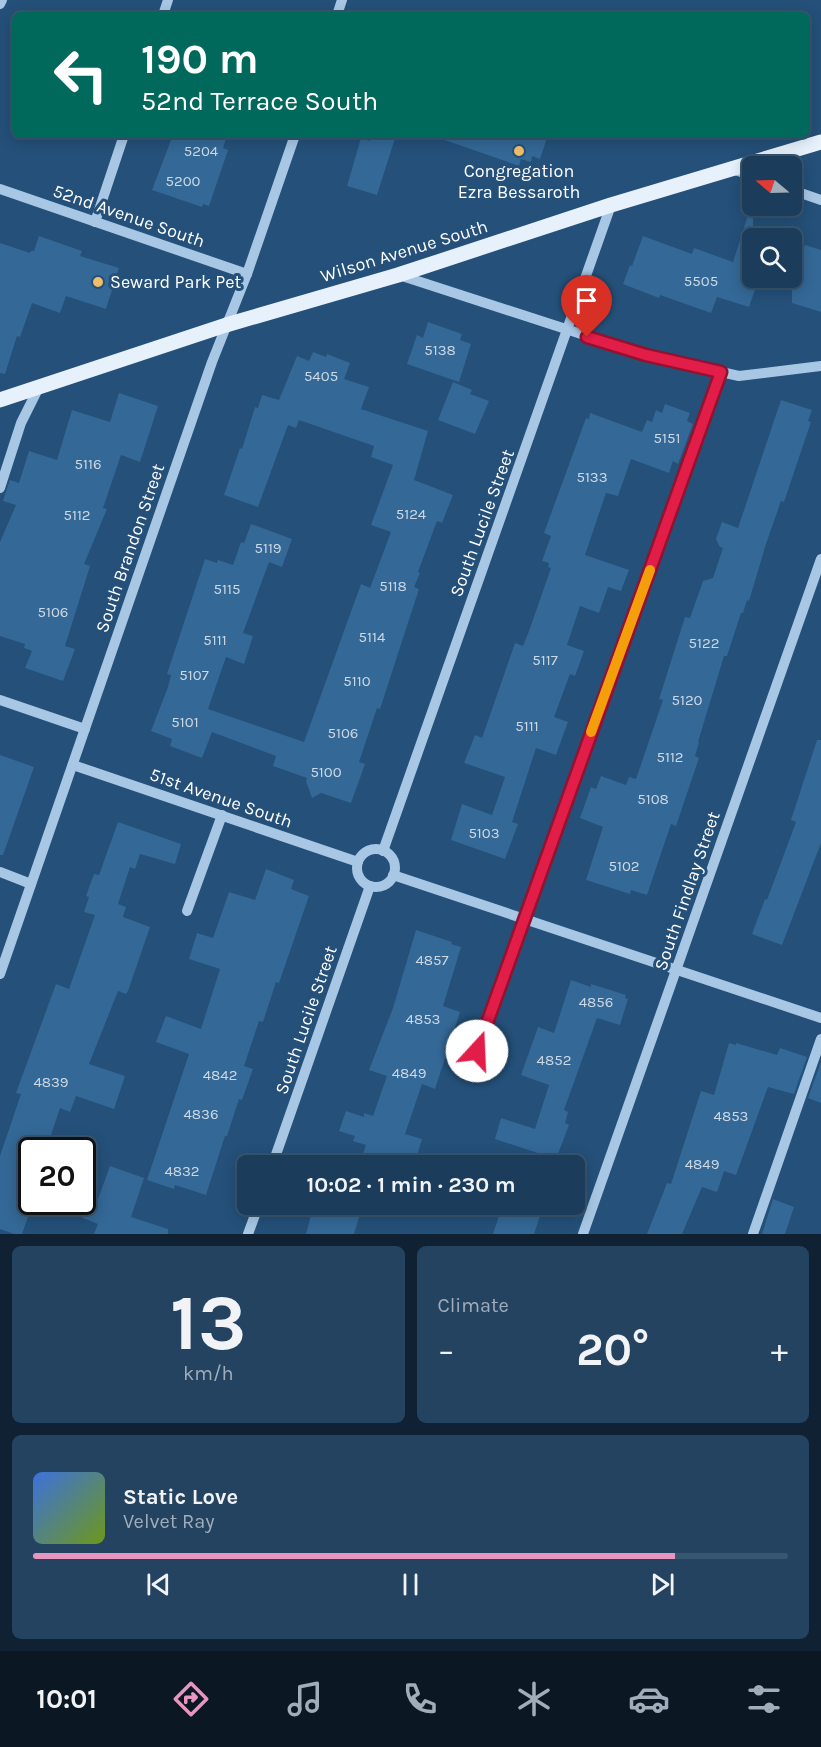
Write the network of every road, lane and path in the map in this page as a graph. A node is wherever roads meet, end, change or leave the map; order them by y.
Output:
1 (2, 0) edge
2 (0, 4) edge
3 (123, 138) edge
4 (294, 138) edge
5 (821, 142) edge
6 (732, 169) junction
7 (742, 173) edge
8 (0, 189) edge
9 (802, 193) edge
10 (821, 200) edge
11 (611, 205) junction
12 (95, 222) junction
13 (247, 274) junction
14 (398, 275) junction
15 (226, 325) junction
16 (568, 331) junction
17 (821, 366) edge
18 (721, 372) junction
19 (39, 387) junction
20 (0, 400) edge
21 (0, 488) edge
22 (821, 559) edge
23 (0, 700) edge
24 (85, 729) junction
25 (73, 765) junction
26 (222, 815) junction
27 (383, 851) junction
28 (358, 862) junction
29 (0, 872) edge
30 (393, 875) junction
31 (31, 884) junction
32 (370, 886) junction
33 (187, 911) dead end
34 (524, 918) junction
35 (677, 969) junction
36 (0, 974) edge
37 (821, 1018) edge
38 (821, 1038) edge
39 (477, 1051) dead end
40 (276, 1155) edge
41 (255, 1215) edge
42 (248, 1234) edge
43 (583, 1234) edge
44 (753, 1234) edge

1 - 2 street
3 - 12 street
4 - 13 street, South Brandon Street
5 - 6 main road, Wilson Avenue South
6 - 7 street
6 - 11 main road, Wilson Avenue South
8 - 12 street, 52nd Avenue South
9 - 10 street
11 - 14 main road, Wilson Avenue South
11 - 16 street, South Lucile Street
12 - 13 street, 52nd Avenue South
13 - 15 street, South Brandon Street
14 - 15 main road, Wilson Avenue South
14 - 16 street
15 - 19 main road, Wilson Avenue South
15 - 24 street, South Brandon Street
16 - 18 street
16 - 27 street, South Lucile Street
17 - 18 street
18 - 34 street
19 - 20 main road, Wilson Avenue South
19 - 21 street
22 - 35 street, South Findlay Street
23 - 24 street
24 - 25 street, South Brandon Street
25 - 26 street, 51st Avenue South
25 - 31 street, South Brandon Street
26 - 28 street, 51st Avenue South
26 - 33 street
27 - 28 street
27 - 30 street
28 - 32 street
29 - 31 street
30 - 32 street
30 - 34 street
31 - 36 street, South Brandon Street
32 - 40 street, South Lucile Street
34 - 35 street
34 - 39 street
35 - 37 street
35 - 43 street, South Findlay Street
38 - 44 street
41 - 42 street

